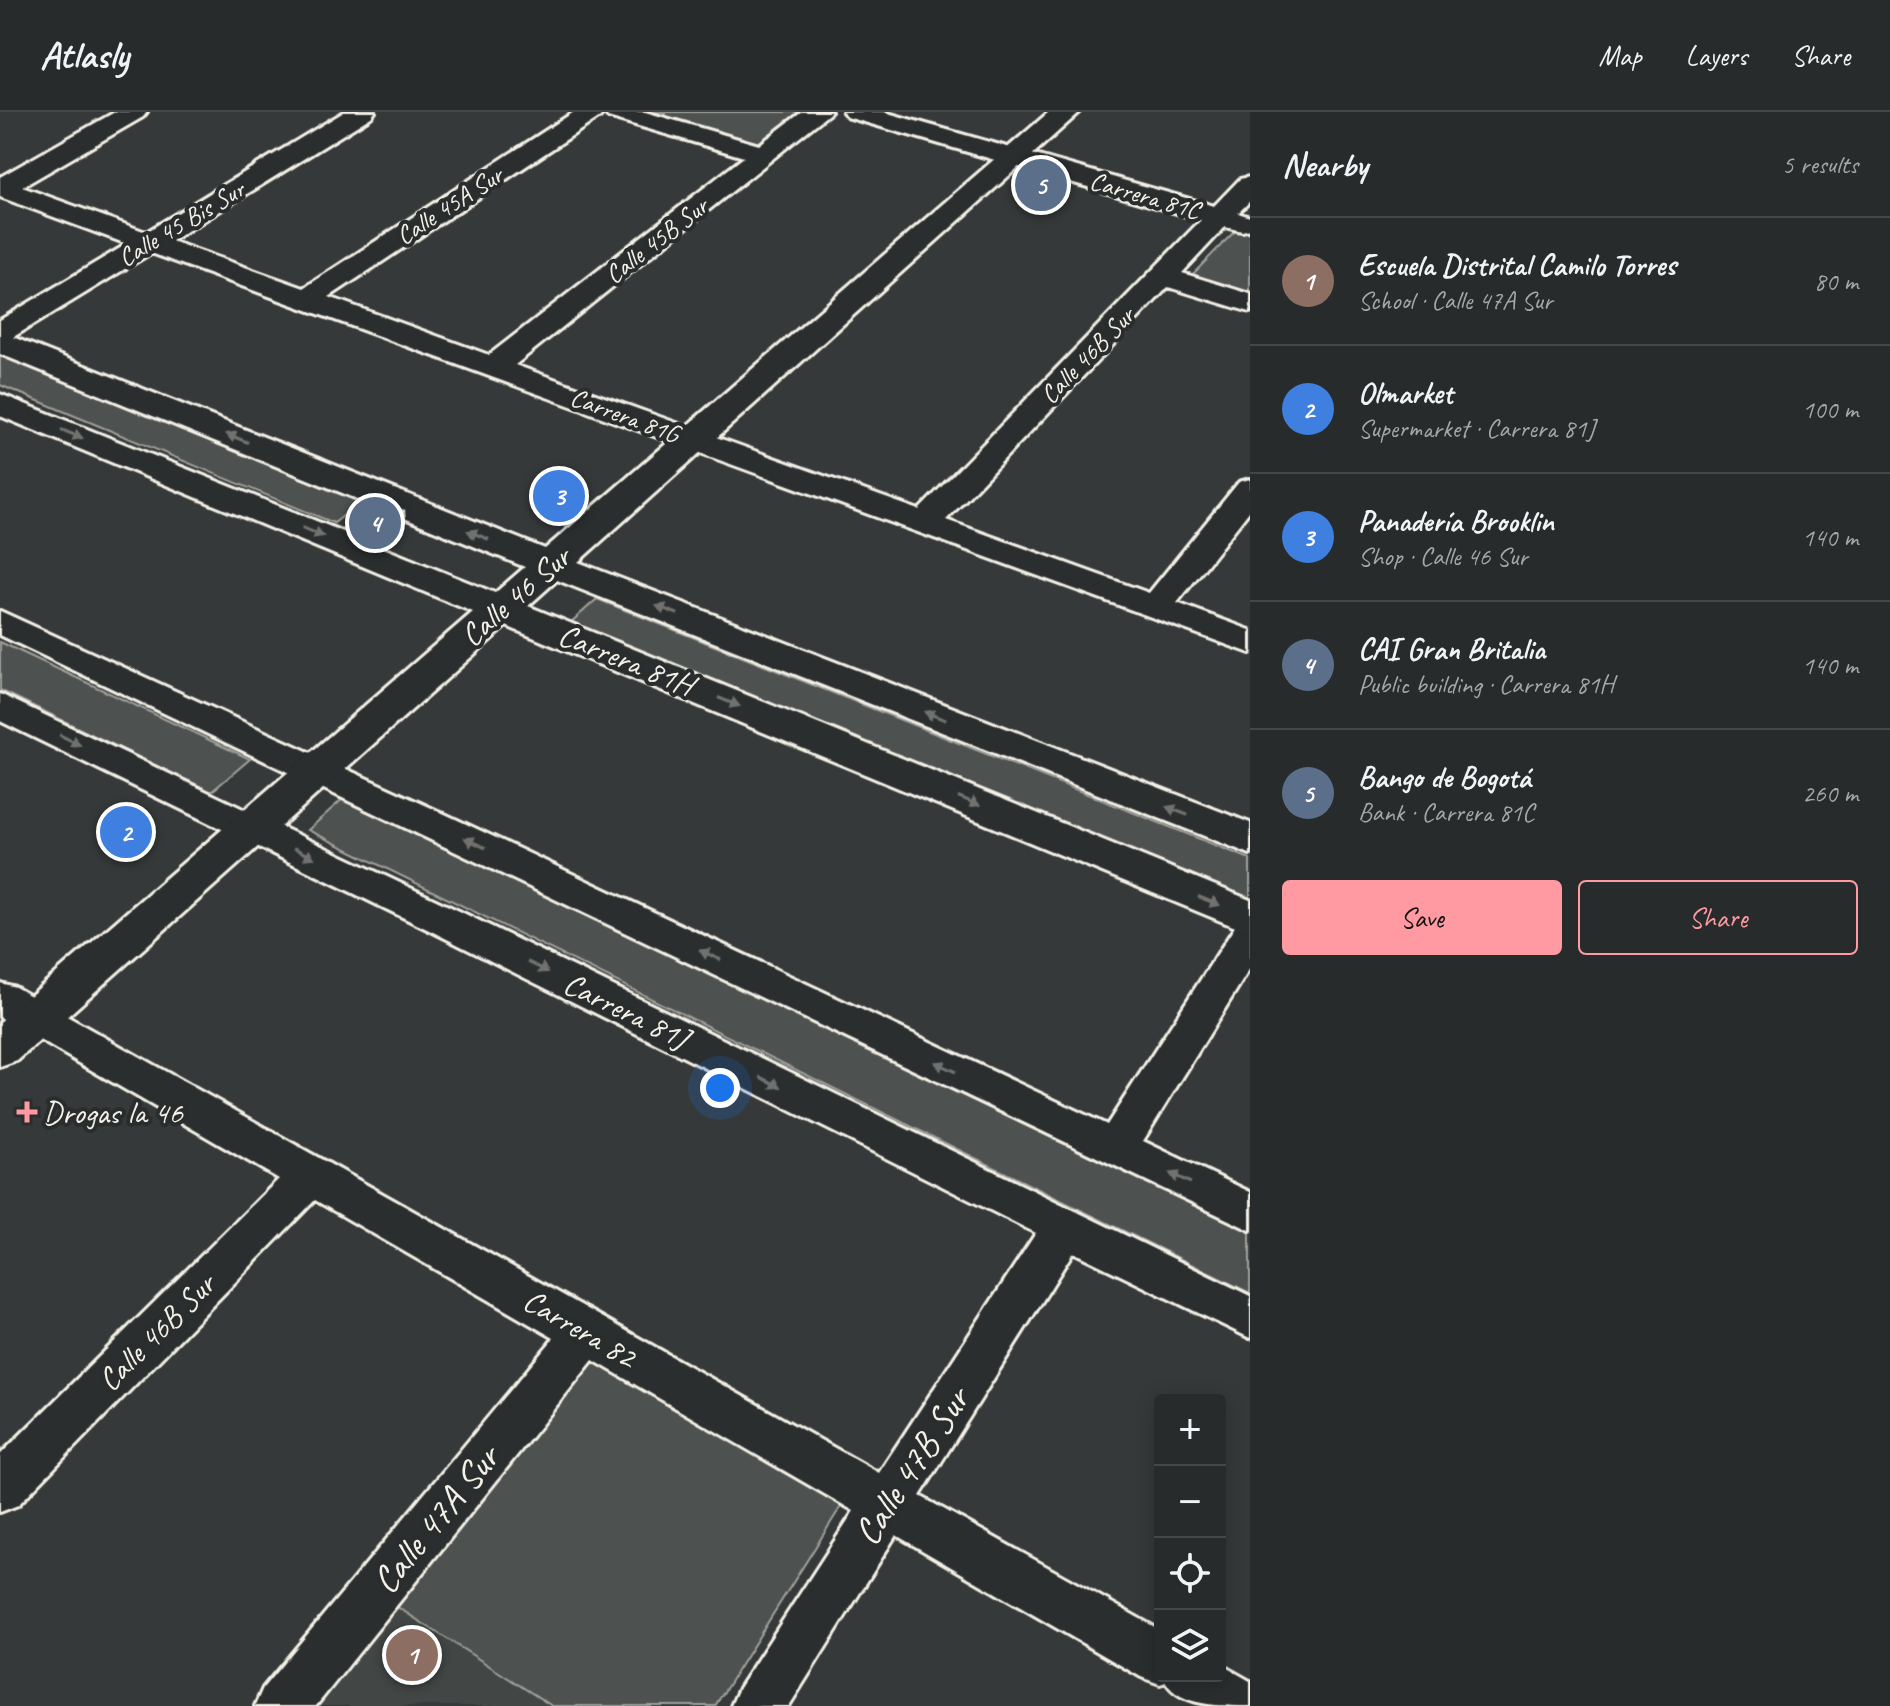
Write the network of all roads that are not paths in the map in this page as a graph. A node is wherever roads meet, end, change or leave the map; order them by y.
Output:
1 (134, 112) edge
2 (362, 112) edge
3 (591, 112) edge
4 (617, 112) edge
5 (818, 112) edge
6 (856, 112) edge
7 (1066, 112) edge
8 (764, 155) junction
9 (1016, 158) junction
10 (1250, 185) edge
11 (0, 188) edge
12 (1220, 216) junction
13 (1250, 225) edge
14 (150, 242) junction
15 (1163, 276) junction
16 (307, 299) junction
17 (1250, 303) edge
18 (0, 333) edge
19 (0, 342) edge
20 (493, 367) junction
21 (0, 404) edge
22 (692, 439) junction
23 (1250, 489) edge
24 (924, 524) junction
25 (550, 564) junction
26 (501, 608) junction
27 (1155, 608) junction
28 (0, 622) edge
29 (1250, 642) edge
30 (0, 706) edge
31 (317, 770) junction
32 (252, 827) junction
33 (1250, 839) edge
34 (1250, 917) edge
35 (1250, 935) edge
36 (18, 1007) edge
37 (0, 1049) edge
38 (1116, 1148) junction
39 (312, 1174) junction
40 (1250, 1212) edge
41 (1065, 1226) junction
42 (1250, 1318) edge
43 (588, 1332) junction
44 (0, 1489) edge
45 (888, 1504) junction
46 (1154, 1656) edge
47 (1200, 1682) edge
48 (282, 1706) edge
49 (758, 1706) edge
50 (1242, 1706) edge

1 - 11 street
2 - 14 street, Calle 45 Bis Sur
3 - 16 street, Calle 45A Sur
4 - 8 street
5 - 8 street, Calle 45B Sur
6 - 9 street, Carrera 81C
7 - 9 street, Calle 46 Sur
8 - 20 street, Calle 45B Sur
9 - 12 street, Carrera 81C
9 - 22 street, Calle 46 Sur
10 - 12 street, Calle 46B Sur
11 - 14 street, Carrera 81G
12 - 13 street, Carrera 81C
12 - 15 street, Calle 46B Sur
14 - 16 street, Carrera 81G
14 - 18 street, Calle 45 Bis Sur
15 - 17 street
15 - 24 street, Calle 46B Sur
16 - 20 street, Carrera 81G
25 -> 19 street, Carrera 81H
20 - 22 street, Carrera 81G
21 -> 26 street, Carrera 81H
22 - 24 street, Carrera 81G
22 - 25 street, Calle 46 Sur
23 - 27 street
24 - 27 street, Carrera 81G
25 - 26 street, Calle 46 Sur
33 -> 25 street, Carrera 81H
26 - 31 street, Calle 46 Sur
26 -> 34 street, Carrera 81H
27 - 29 street, Carrera 81G
28 - 31 street
30 -> 32 street, Carrera 81J
31 - 32 street, Calle 46 Sur
38 -> 31 street
32 - 36 street, Calle 46 Sur
32 -> 41 street, Carrera 81J
35 - 38 street
36 - 37 street, Calle 46 Sur
36 - 39 street, Carrera 82
40 -> 38 street
39 - 43 street, Carrera 82
39 - 44 street, Calle 46B Sur
41 - 42 street, Carrera 81J
41 - 45 street, Calle 47B Sur
43 - 45 street, Carrera 82
43 - 48 street, Calle 47A Sur
45 - 46 street, Carrera 82
45 - 49 street, Calle 47B Sur
47 - 50 street

